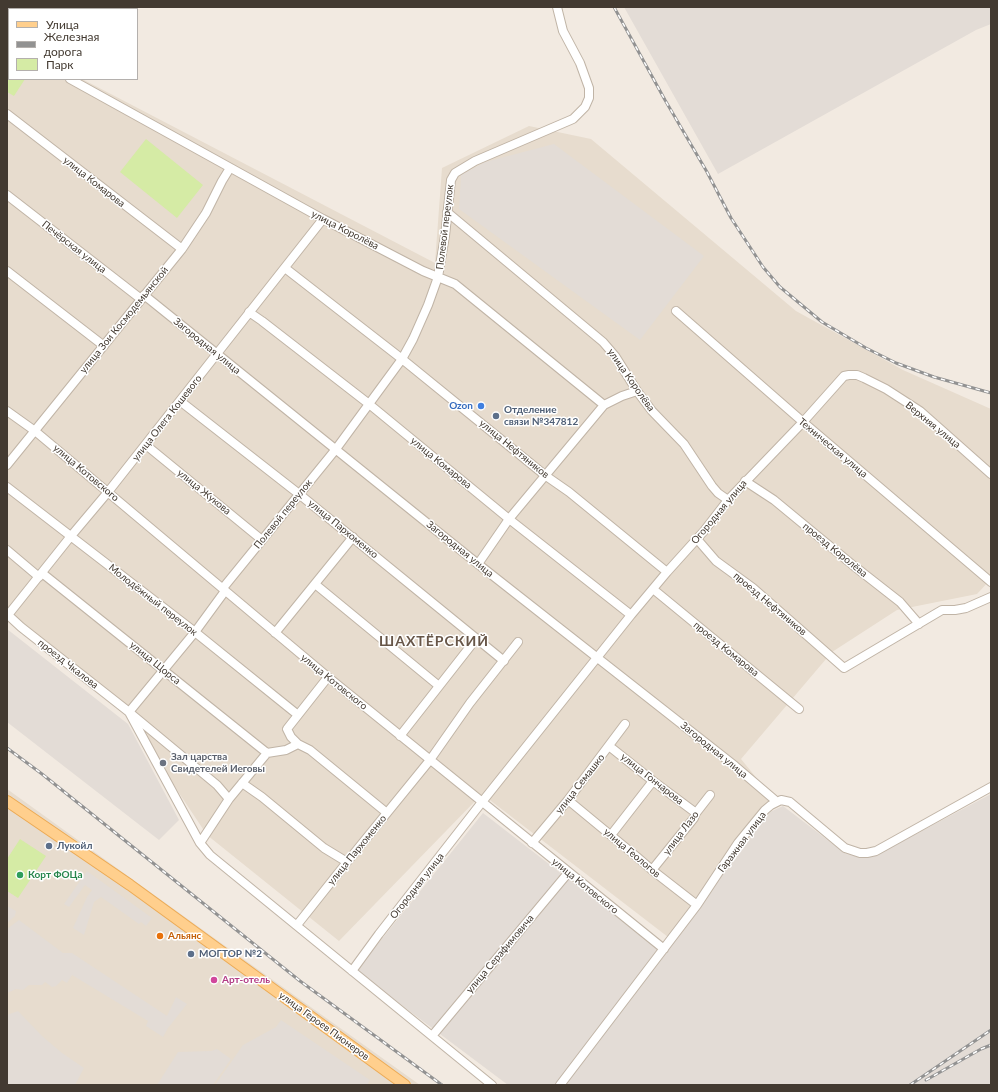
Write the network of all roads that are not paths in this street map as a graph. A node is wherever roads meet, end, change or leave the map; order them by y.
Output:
1 (557, 7) edge
2 (72, 80) edge
3 (7, 114) edge
4 (230, 168) junction
5 (7, 195) edge
6 (447, 212) junction
7 (323, 219) junction
8 (182, 249) junction
9 (285, 268) junction
10 (7, 271) edge
11 (438, 277) junction
12 (143, 297) junction
13 (676, 311) dead end
14 (250, 312) junction
15 (104, 346) junction
16 (217, 355) junction
17 (402, 359) junction
18 (849, 374) joint
19 (637, 391) junction
20 (180, 401) junction
21 (369, 404) junction
22 (604, 405) junction
23 (7, 410) edge
24 (803, 422) junction
25 (35, 431) junction
26 (146, 445) junction
27 (336, 449) junction
28 (7, 465) edge
29 (991, 474) edge
30 (546, 476) junction
31 (745, 481) junction
32 (7, 487) edge
33 (108, 492) junction
34 (299, 494) junction
35 (728, 500) junction
36 (510, 519) junction
37 (71, 536) junction
38 (353, 537) junction
39 (697, 539) junction
40 (262, 540) junction
41 (7, 550) edge
42 (478, 564) junction
43 (667, 572) junction
44 (41, 575) junction
45 (991, 582) edge
46 (315, 584) junction
47 (653, 589) junction
48 (224, 590) junction
49 (991, 597) edge
50 (8, 615) edge
51 (631, 615) junction
52 (919, 624) junction
53 (195, 632) junction
54 (275, 633) junction
55 (476, 639) junction
56 (518, 642) dead end
57 (598, 658) junction
58 (504, 661) junction
59 (164, 670) junction
60 (328, 677) junction
61 (439, 686) junction
62 (799, 709) dead end
63 (129, 712) junction
64 (298, 715) junction
65 (625, 724) dead end
66 (400, 736) junction
67 (298, 744) junction
68 (609, 746) junction
69 (267, 753) junction
70 (430, 760) junction
71 (653, 781) junction
72 (242, 783) junction
73 (991, 787) edge
74 (710, 795) dead end
75 (229, 799) junction
76 (568, 800) junction
77 (7, 801) edge
78 (776, 801) junction
79 (482, 802) junction
80 (387, 813) junction
81 (696, 813) junction
82 (611, 835) junction
83 (200, 843) junction
84 (532, 843) junction
85 (347, 862) junction
86 (652, 870) junction
87 (568, 873) junction
88 (697, 905) junction
89 (297, 925) junction
90 (664, 949) junction
91 (352, 971) junction
92 (432, 1036) junction
93 (406, 1085) edge
94 (492, 1085) edge
95 (560, 1085) edge

1 - 6 street, Полевой переулок
2 - 4 street, улица Королёва
3 - 8 street, улица Комарова
4 - 7 street, улица Королёва
4 - 8 street, улица Зои Космодемьянской
5 - 12 street, Печёрская улица
6 - 11 street, Полевой переулок
6 - 19 street, улица Королёва
7 - 9 street, улица Олега Кошевого
7 - 11 street, улица Королёва
8 - 12 street, улица Зои Космодемьянской
9 - 14 street, улица Олега Кошевого
9 - 17 street, улица Нефтяников
10 - 15 street
11 - 17 street, Полевой переулок
11 - 22 street, улица Королёва
12 - 15 street, улица Зои Космодемьянской
12 - 16 street, Загородная улица
13 - 24 street, Техническая улица
14 - 16 street, улица Олега Кошевого
14 - 21 street, улица Комарова
15 - 25 street, улица Зои Космодемьянской
16 - 20 street, улица Олега Кошевого
16 - 27 street, Загородная улица
17 - 21 street, Полевой переулок
17 - 30 street, улица Нефтяников
18 - 24 street, Огородная улица
18 - 29 street, Верхняя улица
19 - 22 street
19 - 35 street, улица Королёва
20 - 26 street, улица Олега Кошевого
20 - 34 street, улица Пархоменко
21 - 27 street, Полевой переулок
21 - 36 street, улица Комарова
22 - 30 street
23 - 25 street, улица Котовского
24 - 31 street, Огородная улица
24 - 45 street, Техническая улица
25 - 28 street, улица Зои Космодемьянской
25 - 33 street, улица Котовского
26 - 33 street, улица Олега Кошевого
26 - 40 street, улица Жукова
27 - 34 street, Полевой переулок
27 - 42 street, Загородная улица
30 - 36 street
30 - 43 street, улица Нефтяников
31 - 35 street, Огородная улица
31 - 52 street, проезд Королёва
32 - 37 street, Молодёжный переулок
33 - 37 street, улица Олега Кошевого
33 - 48 street, улица Котовского
34 - 38 street, улица Пархоменко
34 - 40 street, Полевой переулок
35 - 39 street, Огородная улица
36 - 42 street
36 - 51 street, улица Комарова
37 - 44 street, улица Олега Кошевого
37 - 53 street, Молодёжный переулок
38 - 46 street
38 - 55 street, улица Пархоменко
39 - 43 street, Огородная улица
39 - 52 street, проезд Нефтяников
40 - 48 street, Полевой переулок
41 - 44 street, улица Щорса
42 - 57 street, Загородная улица
43 - 47 street, Огородная улица
44 - 50 street, улица Олега Кошевого
44 - 59 street, улица Щорса
46 - 54 street
46 - 61 street
47 - 51 street, Огородная улица
47 - 62 street, проезд Комарова
48 - 53 street, Полевой переулок
48 - 54 street, улица Котовского
49 - 52 street
50 - 63 street, проезд Чкалова
51 - 57 street, Огородная улица
53 - 59 street, Полевой переулок
53 - 64 street, Молодёжный переулок
54 - 60 street, улица Котовского
55 - 58 street, улица Пархоменко
55 - 61 street
56 - 58 street, улица Пархоменко
57 - 78 street, Загородная улица
57 - 79 street, Огородная улица
58 - 70 street, улица Пархоменко
59 - 63 street, Полевой переулок
59 - 69 street, улица Щорса
60 - 64 street
60 - 66 street, улица Котовского
61 - 66 street
63 - 75 street, проезд Чкалова
63 - 83 street, проезд Чкалова
64 - 67 street
65 - 68 street, улица Семашко
66 - 70 street, улица Котовского
67 - 69 street
67 - 80 street
68 - 71 street, улица Гончарова
68 - 76 street, улица Семашко
69 - 72 street
70 - 79 street, улица Котовского
70 - 80 street, улица Пархоменко
71 - 81 street, улица Гончарова
71 - 82 street
72 - 75 street
72 - 85 street
73 - 78 street
74 - 81 street, улица Лазо
75 - 83 street
76 - 82 street, улица Геологов
76 - 84 street, улица Семашко
77 - 93 main road, улица Героев Пионеров
78 - 88 street, Гаражная улица
79 - 84 street, улица Котовского
79 - 91 street, Огородная улица
80 - 85 street, улица Пархоменко
81 - 86 street, улица Лазо
82 - 86 street, улица Геологов
83 - 89 street
84 - 87 street, улица Котовского
85 - 89 street, улица Пархоменко
86 - 88 street, улица Геологов
87 - 90 street, улица Котовского
87 - 92 street, улица Серафимовича
88 - 90 street, Гаражная улица
89 - 91 street
90 - 95 street, Гаражная улица
91 - 92 street
92 - 94 street

